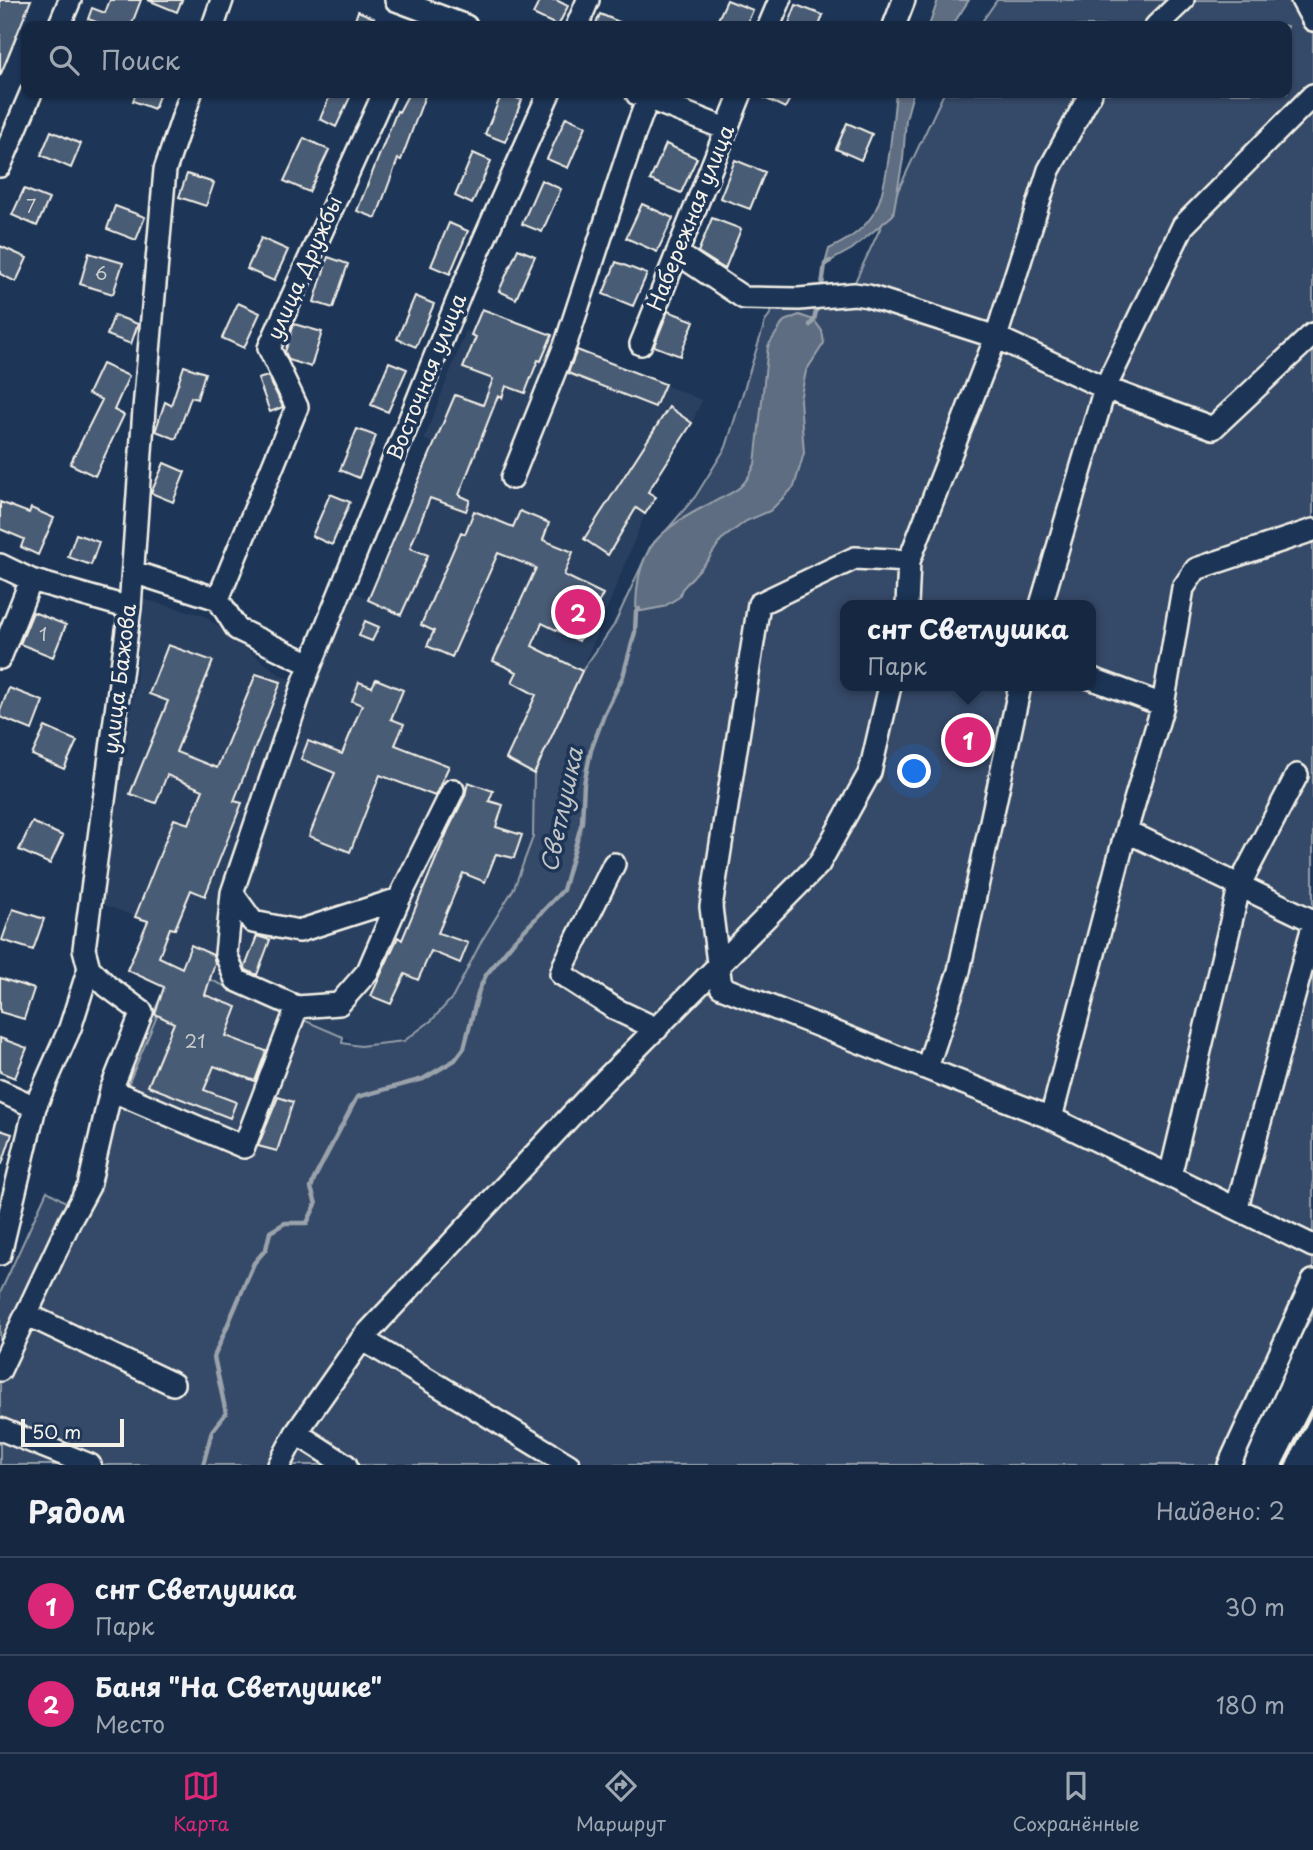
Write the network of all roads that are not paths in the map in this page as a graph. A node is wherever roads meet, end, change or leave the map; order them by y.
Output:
1 (70, 0) edge
2 (222, 0) edge
3 (396, 0) edge
4 (588, 0) edge
5 (780, 0) edge
6 (904, 0) edge
7 (1183, 0) edge
8 (1302, 0) edge
9 (418, 18) edge
10 (1313, 20) edge
11 (61, 21) edge
12 (215, 21) edge
13 (436, 21) edge
14 (579, 21) edge
15 (771, 21) edge
16 (896, 21) edge
17 (1161, 21) edge
18 (1313, 95) edge
19 (29, 98) edge
20 (189, 98) edge
21 (382, 98) edge
22 (547, 98) edge
23 (641, 98) edge
24 (649, 98) edge
25 (739, 98) edge
26 (1088, 98) edge
27 (726, 129) junction
28 (0, 166) edge
29 (677, 253) junction
30 (1313, 334) edge
31 (996, 337) junction
32 (641, 344) dead end
33 (1105, 388) junction
34 (512, 478) dead end
35 (1313, 530) edge
36 (909, 561) junction
37 (0, 565) edge
38 (133, 572) junction
39 (31, 580) junction
40 (218, 599) junction
41 (908, 600) edge
42 (1042, 600) edge
43 (130, 608) junction
44 (0, 658) edge
45 (310, 664) junction
46 (1096, 680) edge
47 (889, 691) edge
48 (1019, 691) edge
49 (1163, 705) junction
50 (1297, 775) dead end
51 (453, 790) dead end
52 (1126, 831) junction
53 (614, 864) dead end
54 (1240, 884) junction
55 (232, 893) junction
56 (399, 899) junction
57 (1313, 923) edge
58 (719, 967) junction
59 (89, 968) junction
60 (297, 1007) junction
61 (657, 1029) junction
62 (927, 1068) junction
63 (111, 1090) junction
64 (0, 1091) edge
65 (35, 1107) junction
66 (1051, 1118) junction
67 (1170, 1176) junction
68 (1237, 1207) junction
69 (1313, 1246) edge
70 (0, 1254) edge
71 (1313, 1281) edge
72 (26, 1314) junction
73 (362, 1339) junction
74 (0, 1370) edge
75 (173, 1384) dead end
76 (0, 1429) edge
77 (296, 1433) junction
78 (90, 1465) edge
79 (278, 1465) edge
80 (346, 1465) edge
81 (569, 1465) edge
82 (1229, 1465) edge

1 - 11 street
2 - 12 street
3 - 9 street
4 - 14 street
5 - 15 street
6 - 16 street
7 - 17 street
8 - 10 street
9 - 13 street
18 - 33 street
19 - 28 street
20 - 38 street, улица Бажова
21 - 40 street, улица Дружбы
22 - 45 street, Восточная улица
23 - 34 street
24 - 27 street
25 - 27 street, Набережная улица
26 - 31 street
27 - 29 street, Набережная улица
29 - 31 street
29 - 32 street, Набережная улица
30 - 33 street
31 - 33 street
31 - 36 street
33 - 42 street
35 - 49 street
36 - 41 street
36 - 58 street
37 - 39 street
38 - 40 street
38 - 43 street, улица Бажова
39 - 43 street
39 - 44 street
40 - 45 street
43 - 59 street, улица Бажова
45 - 55 street, Восточная улица
46 - 49 street
47 - 58 street
48 - 62 street
49 - 52 street
50 - 54 street
51 - 56 street
52 - 54 street
52 - 66 street
53 - 61 street
54 - 57 street
54 - 67 street
55 - 56 street
55 - 60 street, Восточная улица
56 - 60 street
57 - 68 street
58 - 61 street
58 - 62 street
59 - 63 street
59 - 65 street, улица Бажова
60 - 63 street
61 - 73 street
62 - 66 street
63 - 72 street
64 - 65 street
65 - 70 street, улица Бажова
66 - 67 street
67 - 68 street
68 - 69 street
71 - 82 street
72 - 74 street
72 - 75 street
73 - 77 street
73 - 81 street
76 - 78 street
77 - 79 street
77 - 80 street

